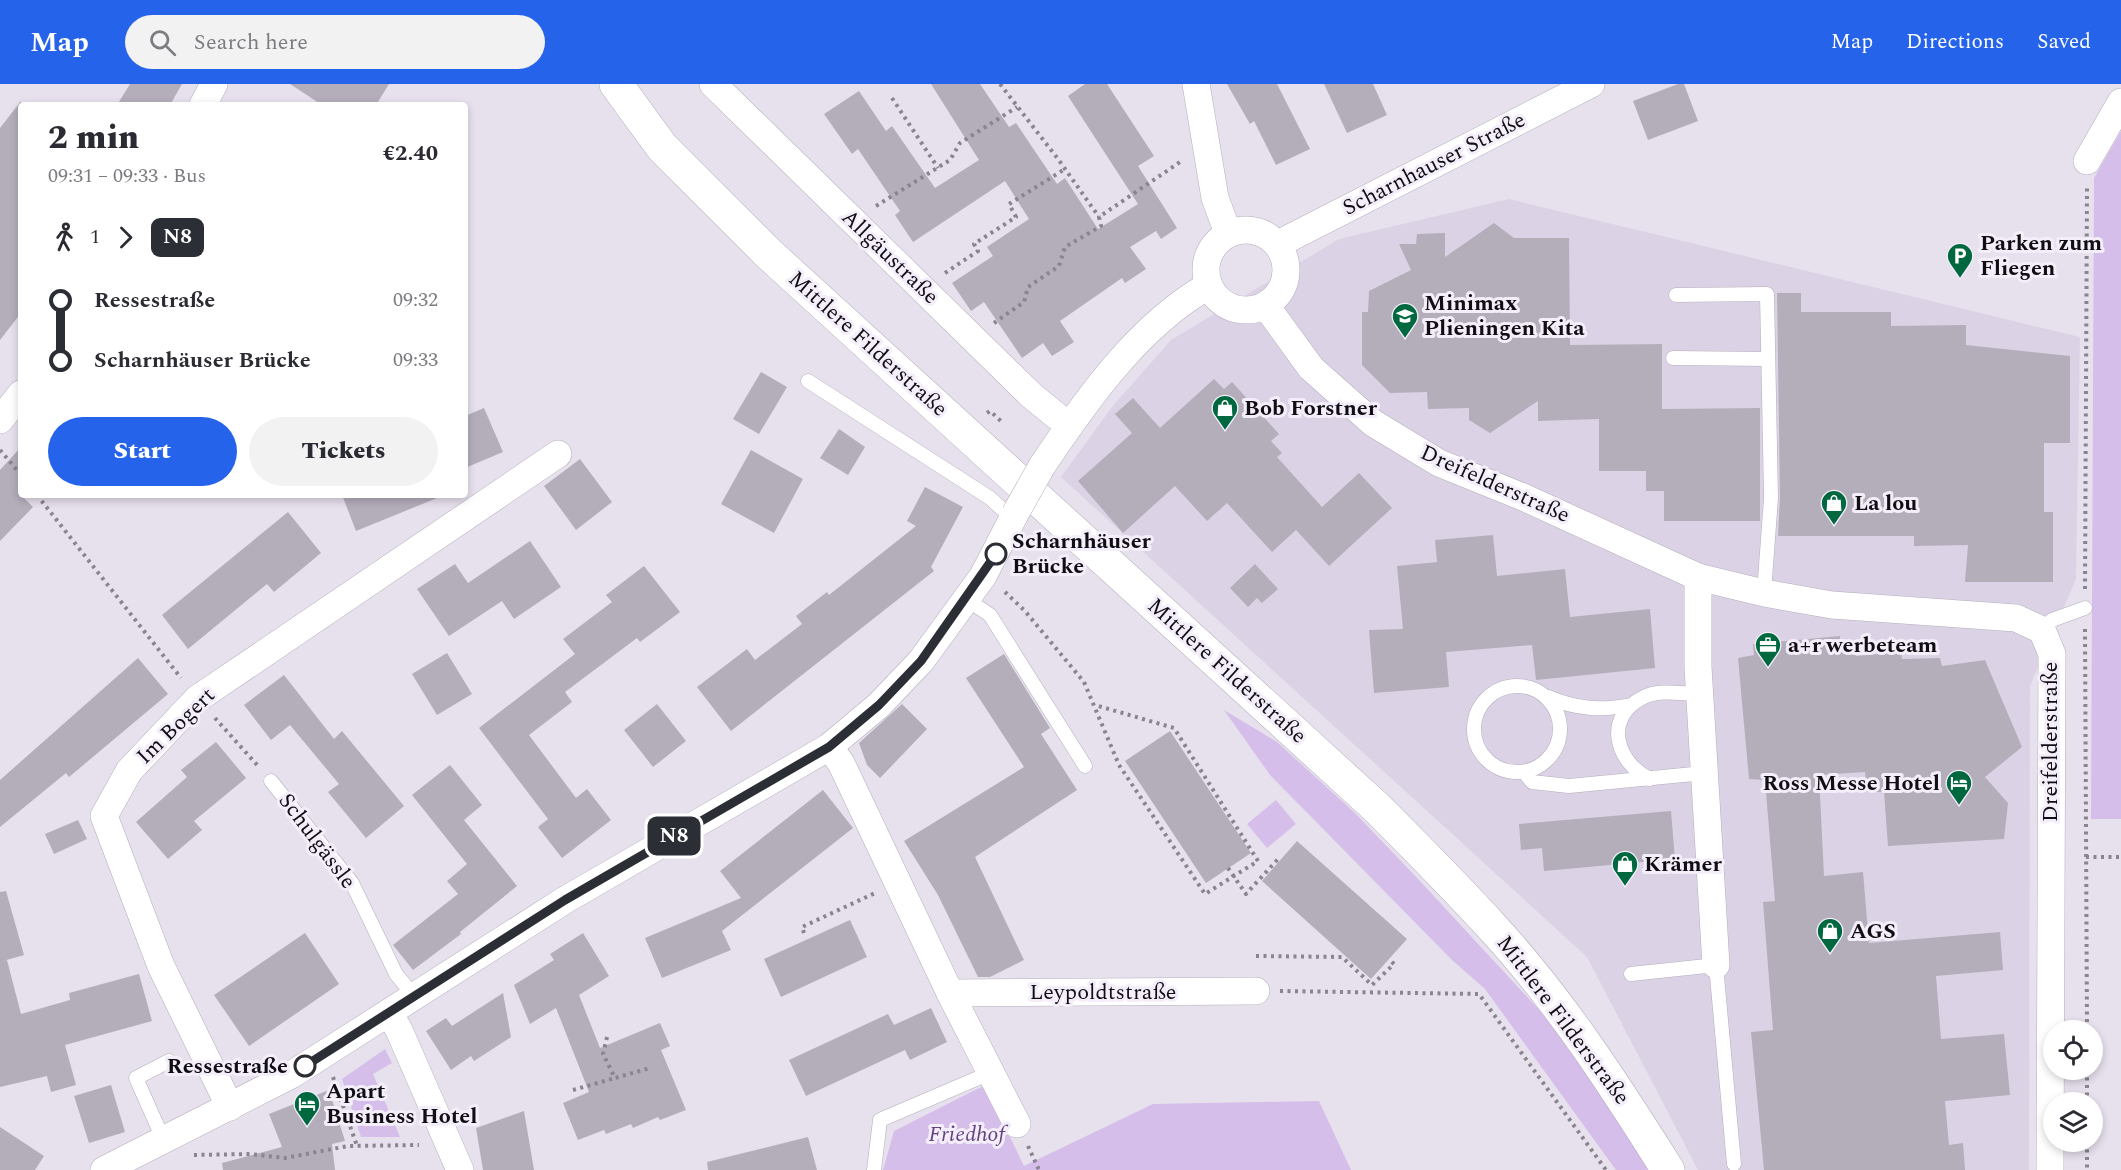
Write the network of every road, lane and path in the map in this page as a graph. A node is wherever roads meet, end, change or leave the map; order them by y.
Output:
1 (214, 84) edge
2 (616, 84) edge
3 (714, 84) edge
4 (1000, 84) edge
5 (1196, 84) edge
6 (1591, 84) edge
7 (892, 98) dead end
8 (205, 102) edge
9 (2121, 102) edge
10 (1017, 107) junction
11 (1206, 144) junction
12 (2087, 161) dead end
13 (938, 168) junction
14 (1065, 169) junction
15 (1099, 217) junction
16 (852, 220) junction
17 (1228, 232) junction
18 (1278, 244) junction
19 (1208, 286) junction
20 (922, 288) junction
21 (1676, 295) dead end
22 (1266, 306) junction
23 (973, 337) junction
24 (1673, 358) dead end
25 (1768, 359) junction
26 (808, 381) dead end
27 (18, 397) edge
28 (0, 420) edge
29 (1069, 426) junction
30 (0, 450) edge
31 (558, 454) dead end
32 (18, 471) edge
33 (39, 498) edge
34 (1014, 517) junction
35 (983, 576) junction
36 (1698, 577) junction
37 (1764, 593) junction
38 (966, 599) junction
39 (2085, 608) dead end
40 (2042, 630) junction
41 (1699, 694) junction
42 (1547, 697) junction
43 (197, 699) junction
44 (1095, 705) junction
45 (1631, 705) junction
46 (829, 747) junction
47 (1085, 766) dead end
48 (1524, 772) junction
49 (1704, 773) junction
50 (1650, 779) junction
51 (271, 781) joint
52 (2086, 857) dead end
53 (2121, 857) edge
54 (1279, 861) dead end
55 (1228, 868) dead end
56 (1236, 877) junction
57 (898, 882) junction
58 (804, 933) dead end
59 (1256, 956) dead end
60 (1389, 958) dead end
61 (1716, 965) junction
62 (1631, 974) dead end
63 (1256, 991) joint
64 (950, 993) junction
65 (414, 996) junction
66 (389, 1013) junction
67 (607, 1037) dead end
68 (325, 1054) junction
69 (169, 1061) dead end
70 (650, 1068) dead end
71 (990, 1073) junction
72 (615, 1078) junction
73 (573, 1090) dead end
74 (230, 1107) junction
75 (1017, 1124) dead end
76 (450, 1145) junction
77 (357, 1146) junction
78 (174, 1148) junction
79 (2087, 1152) edge
80 (1734, 1164) dead end
81 (104, 1170) edge
82 (460, 1170) edge
83 (874, 1170) edge
84 (1606, 1170) edge
85 (1668, 1170) edge
86 (2050, 1170) edge
87 (2087, 1170) edge

1 - 8 street
2 - 85 main road, Mittlere Filderstraße
3 - 16 street, Allgäustraße
4 - 10 path
5 - 11 street
6 - 18 street, Scharnhauser Straße
7 - 13 path
9 - 12 street
10 - 13 path
10 - 14 path
11 - 15 path
11 - 17 street
13 - 16 path
14 - 15 path
14 - 20 path
15 - 23 path
16 - 20 street, Allgäustraße
17 - 18 street
17 - 19 street
18 - 22 street
19 - 22 street
19 - 29 street
20 - 23 street, Allgäustraße
21 - 25 lane
22 - 36 street, Dreifelderstraße
23 - 29 street, Allgäustraße
24 - 25 lane
25 - 37 lane
26 - 34 lane
27 - 28 street
29 - 34 street, bridge
30 - 32 path
31 - 43 street, Im Bogert
33 - 43 path
34 - 35 street
35 - 38 street
35 - 44 path
36 - 37 street, Dreifelderstraße
36 - 41 street
37 - 40 street, Dreifelderstraße
38 - 46 street
38 - 47 lane
39 - 40 lane
40 - 86 street, Dreifelderstraße
41 - 45 lane
41 - 49 street
42 - 45 lane
42 - 48 lane
42 - 48 lane
43 - 51 path
43 - 74 street, Im Bogert
44 - 56 path
44 - 56 path
45 - 50 lane
46 - 57 street
46 - 65 street
48 - 50 lane
49 - 50 lane
49 - 61 street
51 - 65 lane, Schulgässle
52 - 53 path
54 - 56 path
55 - 56 path
57 - 58 path
57 - 64 street
59 - 60 path
61 - 62 lane
61 - 80 lane
63 - 64 street, Leypoldtstraße
63 - 84 path
64 - 71 street
65 - 66 street
66 - 68 street
66 - 76 street
67 - 72 path
68 - 74 street
68 - 77 path
69 - 78 lane
70 - 72 path
71 - 75 street
71 - 83 lane
72 - 73 path
74 - 78 street
76 - 77 path
76 - 82 street
77 - 78 path
78 - 81 street
79 - 87 path

